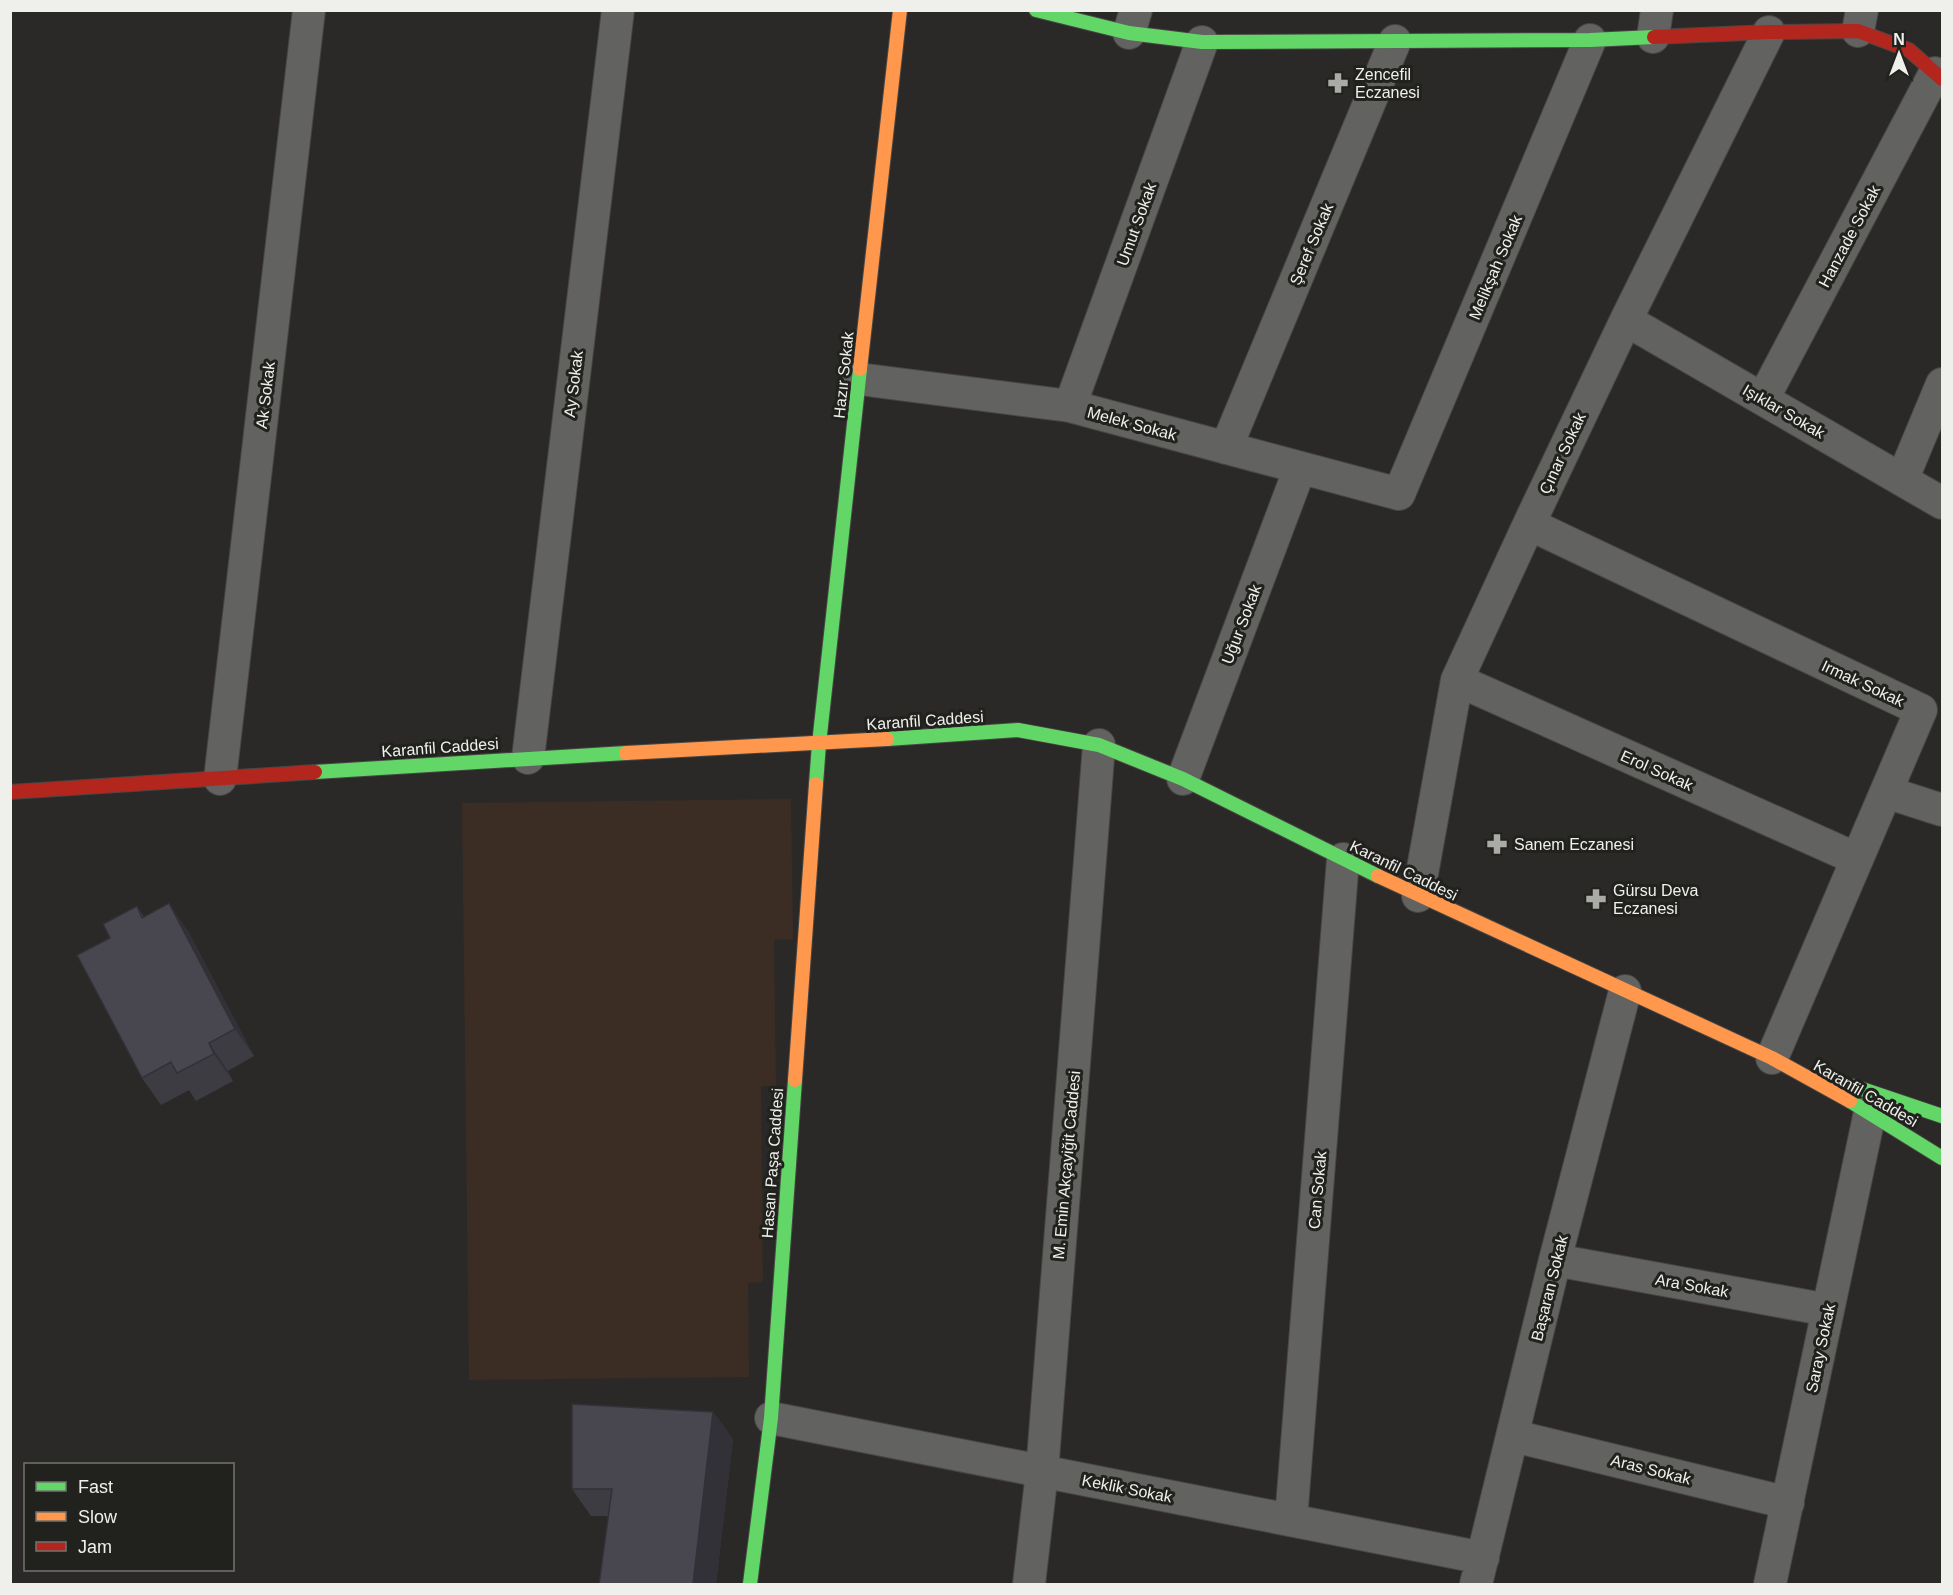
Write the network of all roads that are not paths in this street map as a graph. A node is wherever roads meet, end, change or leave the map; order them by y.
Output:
1 (309, 10) edge
2 (618, 10) edge
3 (900, 10) edge
4 (1036, 10) edge
5 (1860, 21) edge
6 (1132, 22) edge
7 (1655, 24) edge
8 (1769, 33) junction
9 (1590, 40) junction
10 (1395, 41) junction
11 (1202, 42) junction
12 (1939, 76) edge
13 (1626, 320) junction
14 (859, 378) junction
15 (1942, 384) edge
16 (1763, 399) junction
17 (1070, 406) junction
18 (1226, 448) junction
19 (1300, 468) junction
20 (1902, 480) junction
21 (1400, 495) joint
22 (1942, 503) edge
23 (1529, 524) junction
24 (1457, 680) junction
25 (819, 744) junction
26 (1099, 745) junction
27 (528, 758) junction
28 (220, 778) junction
29 (1183, 779) junction
30 (10, 792) edge
31 (1886, 792) junction
32 (1942, 810) edge
33 (1343, 859) junction
34 (1857, 859) junction
35 (1418, 896) junction
36 (1625, 992) junction
37 (1772, 1058) junction
38 (1870, 1112) junction
39 (1942, 1116) edge
40 (1942, 1158) edge
41 (1555, 1260) junction
42 (1828, 1311) junction
43 (771, 1418) junction
44 (1514, 1436) junction
45 (1042, 1472) junction
46 (1788, 1503) junction
47 (1291, 1520) junction
48 (1480, 1571) edge
49 (750, 1584) edge
50 (1029, 1584) edge
51 (1770, 1584) edge

1 - 28 street, Ak Sokak
2 - 27 street, Ay Sokak
3 - 14 main road, Hazır Sokak
4 - 6 main road
5 - 8 main road
5 - 12 main road
6 - 11 main road
7 - 8 main road
7 - 9 main road
8 - 13 street, Çınar Sokak
9 - 10 main road
9 - 21 street, Melikşah Sokak
10 - 11 main road
10 - 18 street, Şeref Sokak
11 - 17 street, Umut Sokak
12 - 16 street, Hanzade Sokak
13 - 16 street, Işıklar Sokak
13 - 23 street, Çınar Sokak
14 - 17 street, Melek Sokak
14 - 25 main road, Hazır Sokak
15 - 20 street
16 - 20 street, Işıklar Sokak
17 - 18 street, Melek Sokak
18 - 19 street, Melek Sokak
19 - 21 street, Melek Sokak
19 - 29 street, Uğur Sokak
20 - 22 street, Işıklar Sokak
23 - 24 street, Çınar Sokak
23 - 31 street, Irmak Sokak
24 - 34 street, Erol Sokak
24 - 35 street, Çınar Sokak
25 - 26 main road, Karanfil Caddesi
25 - 27 main road, Karanfil Caddesi
25 - 43 main road, Hasan Paşa Caddesi
26 - 29 main road, Karanfil Caddesi
26 - 45 street, M. Emin Akçayiğit Caddesi
27 - 28 main road, Karanfil Caddesi
28 - 30 main road, Karanfil Caddesi
29 - 33 main road, Karanfil Caddesi
31 - 32 street
31 - 34 street, Irmak Sokak
33 - 35 main road, Karanfil Caddesi
33 - 47 street, Can Sokak
34 - 37 street, Irmak Sokak
35 - 36 main road, Karanfil Caddesi
36 - 37 main road, Karanfil Caddesi
36 - 41 street, Başaran Sokak
37 - 38 main road, Karanfil Caddesi
37 - 39 main road, Karanfil Caddesi
38 - 40 main road, Karanfil Caddesi
38 - 42 street, Saray Sokak
41 - 42 street, Ara Sokak
41 - 44 street, Başaran Sokak
42 - 46 street, Saray Sokak
43 - 45 street, Keklik Sokak
43 - 49 main road, Hasan Paşa Caddesi
44 - 46 street, Aras Sokak
44 - 48 street, Başaran Sokak
45 - 47 street, Keklik Sokak
45 - 50 street, M. Emin Akçayiğit Caddesi
46 - 51 street, Saray Sokak
47 - 48 street, Keklik Sokak

